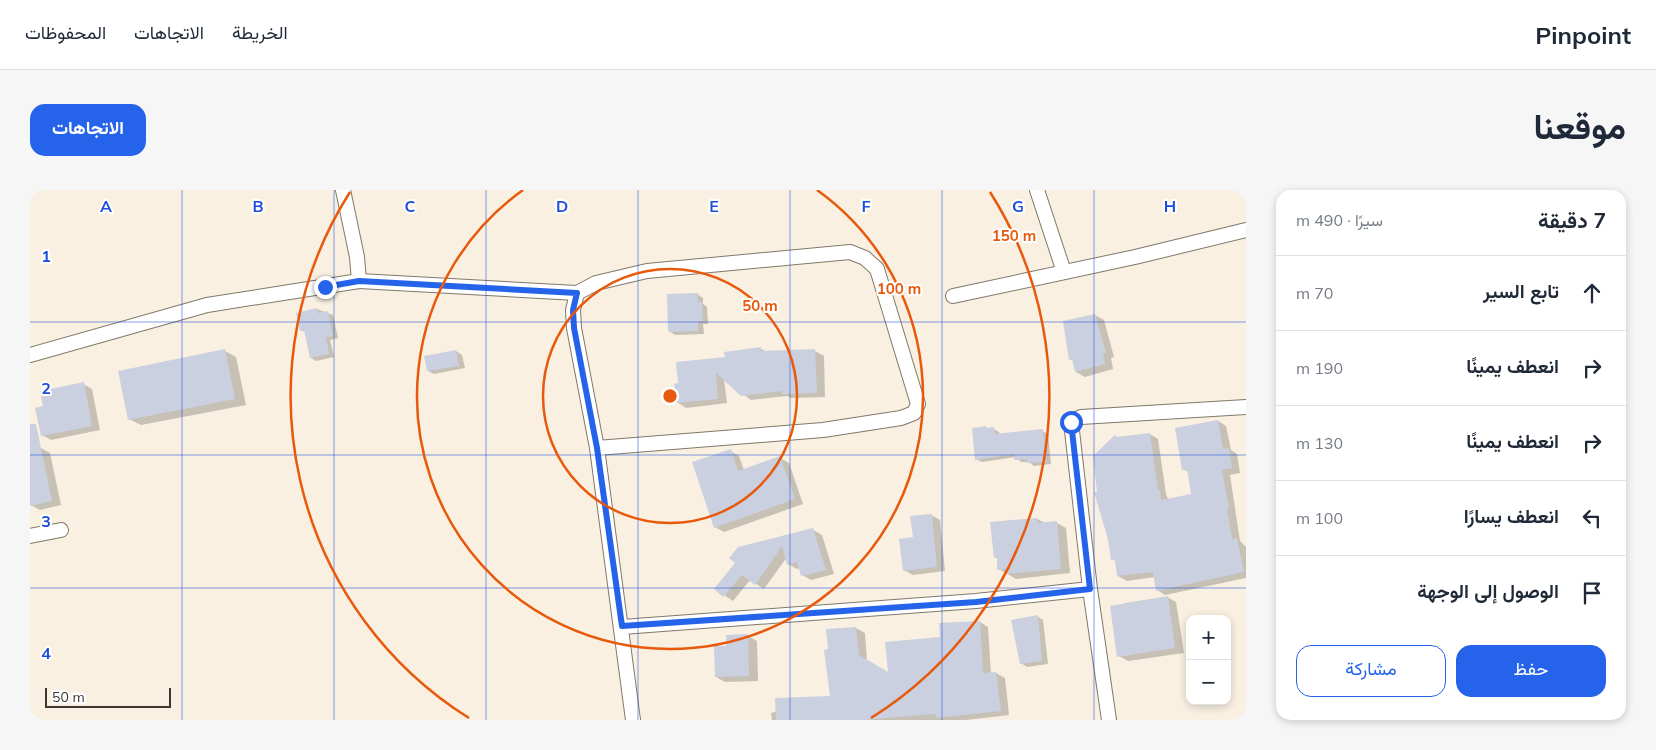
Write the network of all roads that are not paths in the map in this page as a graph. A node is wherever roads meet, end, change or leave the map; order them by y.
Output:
1 (343, 190) edge
2 (1037, 190) edge
3 (1246, 230) edge
4 (1064, 272) junction
5 (359, 281) junction
6 (577, 293) junction
7 (953, 296) dead end
8 (30, 356) edge
9 (1245, 410) edge
10 (597, 448) junction
11 (61, 530) dead end
12 (30, 536) edge
13 (1090, 589) junction
14 (622, 626) junction
15 (633, 720) edge
16 (1109, 720) edge

1 - 5 street
2 - 4 street
3 - 4 street
4 - 7 street
5 - 6 street
5 - 8 street
6 - 10 street
6 - 10 street
9 - 13 street
10 - 14 street
11 - 12 street
13 - 14 street
13 - 16 street
14 - 15 street

